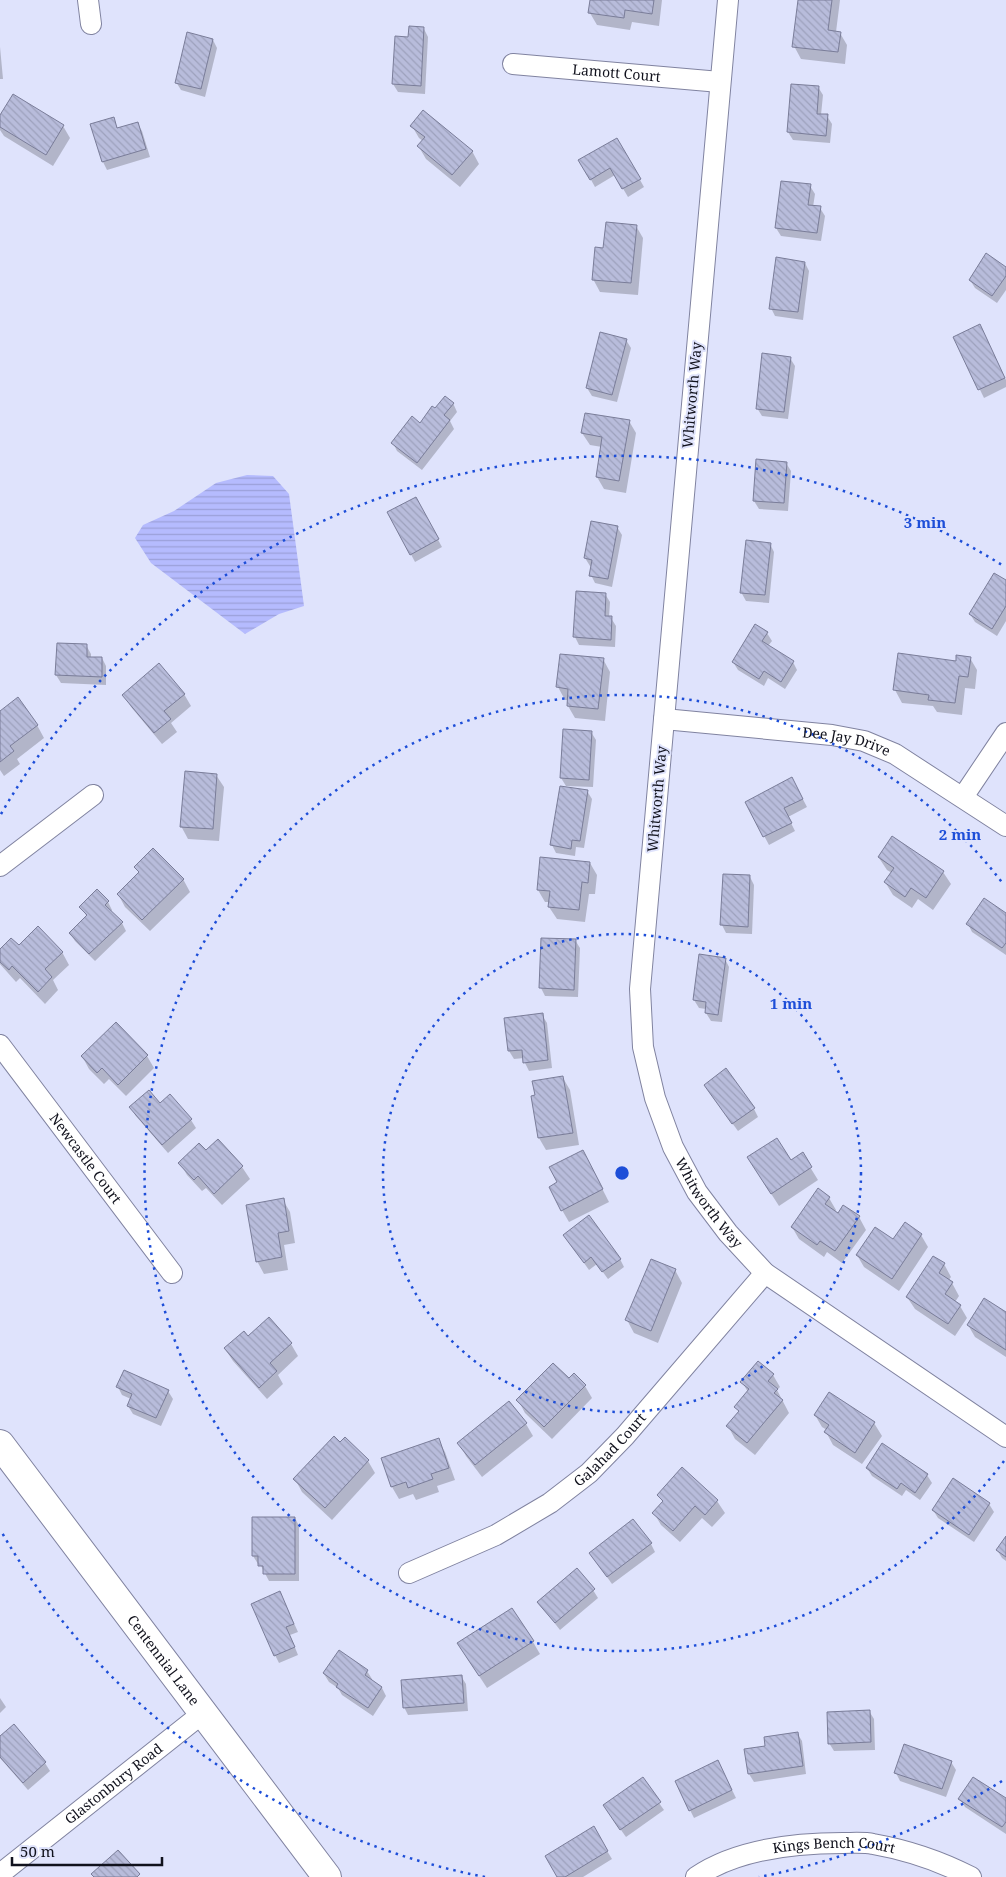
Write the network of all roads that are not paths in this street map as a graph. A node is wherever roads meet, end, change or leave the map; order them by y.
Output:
1 (88, 0) edge
2 (728, 0) edge
3 (92, 24) dead end
4 (513, 64) dead end
5 (720, 82) junction
6 (664, 719) junction
7 (1006, 733) edge
8 (92, 795) dead end
9 (963, 797) junction
10 (1006, 826) edge
11 (0, 866) edge
12 (0, 1045) edge
13 (172, 1273) dead end
14 (765, 1273) junction
15 (1006, 1437) edge
16 (0, 1444) edge
17 (409, 1573) dead end
18 (203, 1714) junction
19 (5, 1870) edge
20 (327, 1877) edge
21 (696, 1877) edge
22 (971, 1877) edge

1 - 3 street
2 - 5 street, Whitworth Way
4 - 5 street, Lamott Court
5 - 6 street, Whitworth Way
6 - 9 street, Dee Jay Drive
6 - 14 street, Whitworth Way
7 - 9 street
8 - 11 street
9 - 10 street, Dee Jay Drive
12 - 13 street, Newcastle Court
14 - 15 street, Whitworth Way
14 - 17 street, Galahad Court
16 - 18 street, Centennial Lane
18 - 19 street, Glastonbury Road
18 - 20 street, Centennial Lane
21 - 22 street, Kings Bench Court

